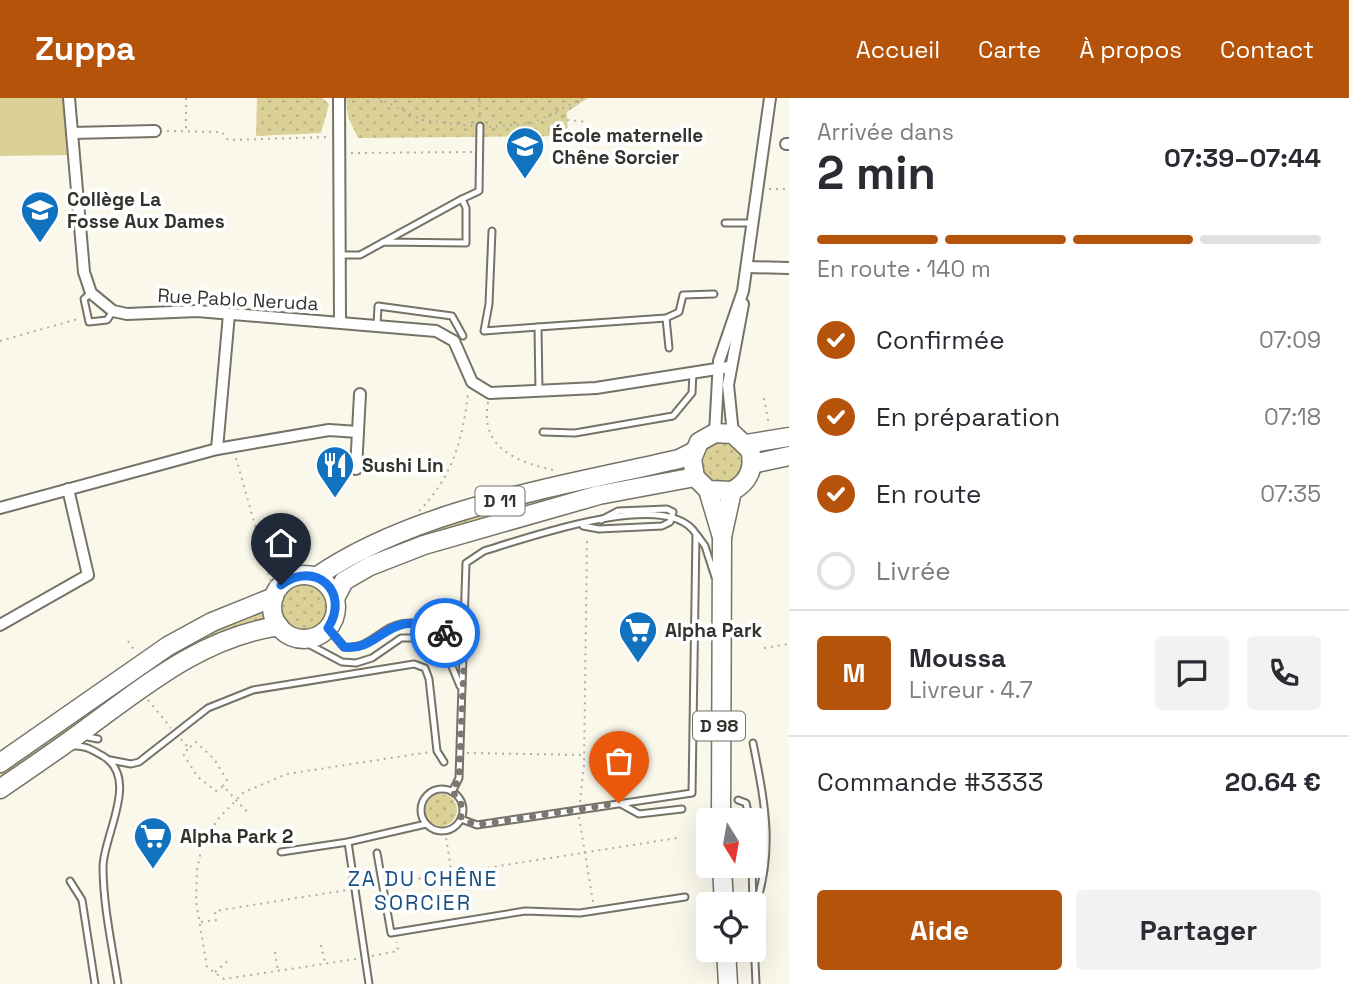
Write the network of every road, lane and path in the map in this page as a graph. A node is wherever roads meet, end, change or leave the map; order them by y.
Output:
1 (69, 98) edge
2 (186, 98) edge
3 (339, 98) edge
4 (479, 98) edge
5 (771, 98) edge
6 (555, 113) dead end
7 (587, 122) dead end
8 (480, 127) joint
9 (155, 131) joint
10 (186, 131) junction
11 (72, 133) junction
12 (340, 136) junction
13 (481, 152) junction
14 (340, 153) junction
15 (758, 189) junction
16 (789, 189) edge
17 (462, 200) junction
18 (725, 223) dead end
19 (754, 223) junction
20 (492, 231) dead end
21 (383, 242) junction
22 (340, 255) junction
23 (748, 267) junction
24 (789, 268) edge
25 (743, 291) junction
26 (91, 293) junction
27 (713, 294) dead end
28 (113, 311) junction
29 (229, 314) junction
30 (86, 318) junction
31 (666, 318) junction
32 (340, 323) junction
33 (377, 325) junction
34 (538, 327) junction
35 (463, 336) dead end
36 (0, 341) edge
37 (668, 348) dead end
38 (722, 365) junction
39 (697, 370) junction
40 (539, 392) junction
41 (360, 394) dead end
42 (473, 396) dead end
43 (717, 396) junction
44 (764, 398) dead end
45 (482, 400) dead end
46 (358, 432) junction
47 (543, 432) dead end
48 (770, 434) dead end
49 (732, 437) junction
50 (789, 437) edge
51 (233, 447) junction
52 (217, 449) junction
53 (694, 452) junction
54 (789, 456) edge
55 (752, 464) junction
56 (356, 469) dead end
57 (558, 471) dead end
58 (701, 483) junction
59 (68, 489) junction
60 (732, 491) junction
61 (0, 508) edge
62 (416, 514) dead end
63 (673, 516) junction
64 (690, 523) junction
65 (583, 526) dead end
66 (722, 537) junction
67 (591, 541) dead end
68 (311, 573) junction
69 (271, 588) junction
70 (720, 594) junction
71 (335, 598) junction
72 (0, 625) edge
73 (279, 626) junction
74 (328, 628) junction
75 (297, 638) junction
76 (128, 641) dead end
77 (465, 643) junction
78 (789, 644) edge
79 (444, 647) junction
80 (764, 648) dead end
81 (135, 651) dead end
82 (461, 687) junction
83 (144, 695) dead end
84 (87, 728) junction
85 (172, 729) dead end
86 (181, 739) dead end
87 (753, 743) dead end
88 (87, 746) junction
89 (189, 748) junction
90 (110, 760) junction
91 (444, 762) dead end
92 (0, 763) edge
93 (223, 786) junction
94 (0, 791) edge
95 (452, 792) junction
96 (738, 800) dead end
97 (619, 803) junction
98 (721, 808) edge
99 (747, 808) edge
100 (682, 809) dead end
101 (578, 810) junction
102 (249, 814) dead end
103 (461, 819) junction
104 (426, 824) junction
105 (445, 831) junction
106 (677, 838) dead end
107 (348, 842) junction
108 (281, 852) dead end
109 (585, 852) junction
110 (377, 853) dead end
111 (452, 873) junction
112 (70, 881) dead end
113 (383, 884) junction
114 (355, 889) junction
115 (760, 892) edge
116 (685, 897) dead end
117 (595, 910) junction
118 (200, 923) dead end
119 (459, 923) junction
120 (397, 940) dead end
121 (321, 945) dead end
122 (275, 952) dead end
123 (373, 956) dead end
124 (230, 959) dead end
125 (727, 962) edge
126 (755, 962) edge
127 (325, 963) dead end
128 (316, 965) dead end
129 (317, 969) dead end
130 (278, 971) dead end
131 (215, 973) dead end
132 (95, 984) edge
133 (117, 984) edge
134 (369, 984) edge
135 (728, 984) edge
136 (756, 984) edge

1 - 11 street
2 - 10 path
3 - 12 street
4 - 8 path
5 - 15 street
6 - 7 path
8 - 13 lane
9 - 10 path
9 - 11 street
10 - 12 path
11 - 26 street
12 - 14 street
13 - 14 path
13 - 17 lane
14 - 22 street
15 - 16 path
15 - 19 street
17 - 21 lane
17 - 21 lane
18 - 19 lane
19 - 23 street
20 - 34 lane
21 - 22 lane
22 - 32 street
23 - 24 street
23 - 25 street
25 - 38 street
25 - 38 street
26 - 28 street
26 - 30 lane
27 - 31 lane
28 - 29 street, Rue Pablo Neruda
28 - 30 lane
29 - 32 street, Rue Pablo Neruda
29 - 52 street
30 - 36 path
31 - 34 lane
31 - 37 lane
32 - 33 street, Rue Pablo Neruda
33 - 35 lane
33 - 40 street, Rue Pablo Neruda
34 - 40 lane
38 - 39 street
38 - 43 street
38 - 49 street
39 - 40 street
39 - 43 street
39 - 47 lane
41 - 46 street
42 - 62 path
43 - 49 street
44 - 48 path
45 - 57 path
46 - 51 street
46 - 56 street
49 - 50 main road
49 - 53 main road
49 - 55 main road
51 - 52 street
51 - 69 path
52 - 59 street
53 - 58 main road
53 - 68 main road, D 11
54 - 55 main road
55 - 60 main road
58 - 60 main road
58 - 66 main road, D 98
58 - 71 main road, D 11
59 - 61 street
59 - 72 street
60 - 66 main road, D 98
63 - 64 lane
63 - 65 lane
63 - 77 lane
64 - 70 lane
64 - 97 lane
66 - 70 main road, D 98
67 - 101 path
68 - 69 main road
68 - 69 path
68 - 71 main road
69 - 73 main road
69 - 92 main road
70 - 98 main road, D 98
71 - 74 main road
73 - 75 main road
73 - 84 main road
74 - 75 main road
74 - 77 lane
75 - 79 lane
76 - 81 path
77 - 79 lane
77 - 82 lane
78 - 80 path
79 - 82 lane
82 - 95 lane
83 - 85 path
84 - 88 lane
84 - 94 main road
86 - 89 path
87 - 115 lane
88 - 90 lane
88 - 94 lane
89 - 93 path
89 - 93 path
90 - 91 lane
90 - 133 lane
93 - 102 path
95 - 103 lane
95 - 104 lane
96 - 99 lane
97 - 100 lane
97 - 101 lane
101 - 103 lane
101 - 109 path
103 - 105 lane
104 - 105 lane
104 - 107 lane
105 - 111 path
106 - 109 path
107 - 108 lane
107 - 114 lane
109 - 111 path
109 - 117 path
110 - 113 lane
111 - 113 path
111 - 119 path
112 - 132 lane
113 - 114 path
113 - 119 lane
114 - 118 path
114 - 134 lane
116 - 117 lane
117 - 119 lane
120 - 123 path
121 - 127 path
122 - 130 path
124 - 131 path
125 - 135 main road
126 - 136 lane
128 - 129 path

